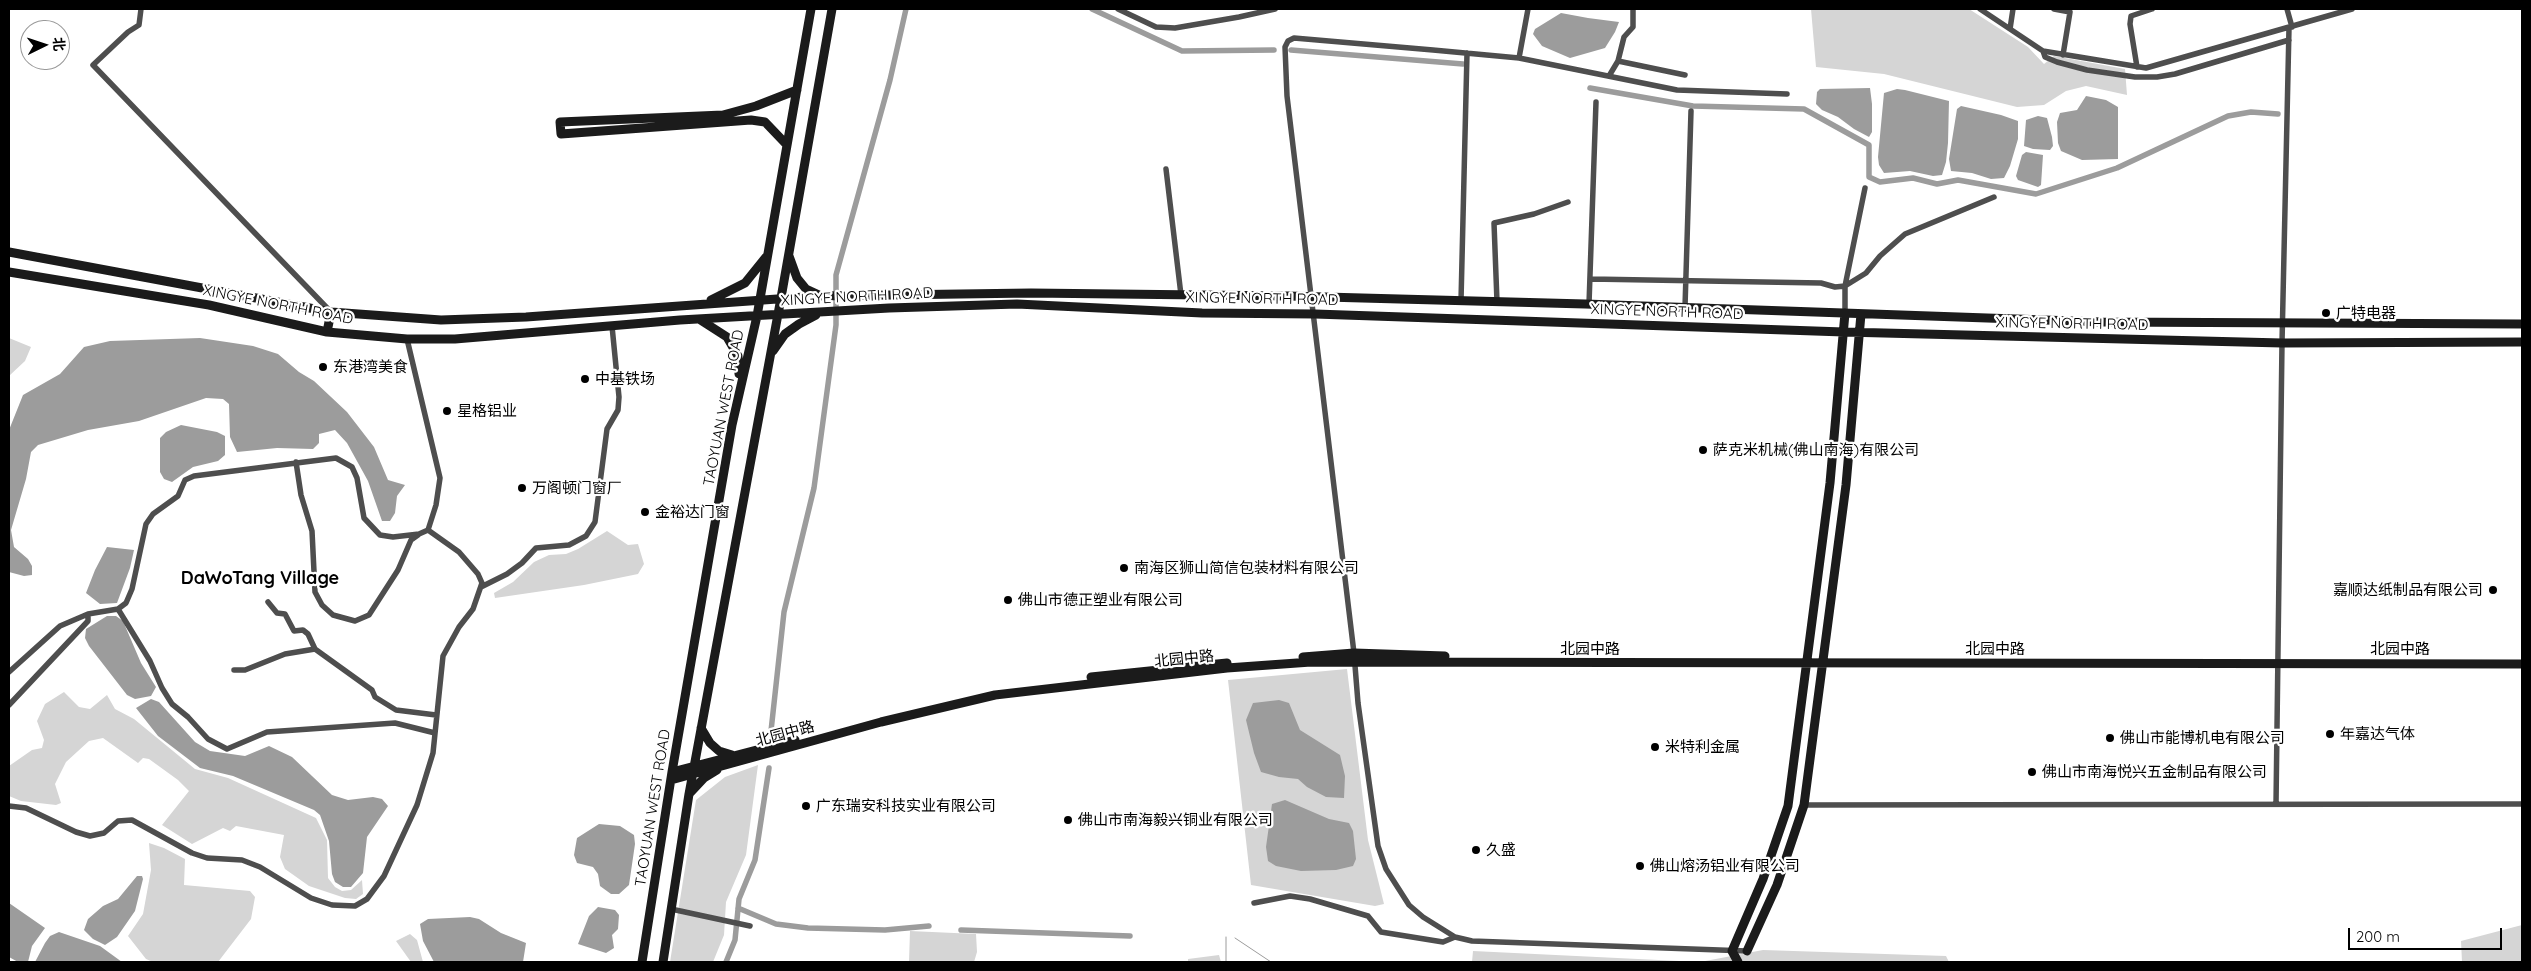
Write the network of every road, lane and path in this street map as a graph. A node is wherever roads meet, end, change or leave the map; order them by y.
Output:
1 (142, 9) edge
2 (811, 9) edge
3 (832, 9) edge
4 (1118, 9) edge
5 (1274, 9) edge
6 (1528, 9) edge
7 (1633, 9) edge
8 (1982, 9) edge
9 (2013, 9) edge
10 (2054, 9) edge
11 (2152, 9) edge
12 (2287, 9) edge
13 (2352, 9) edge
14 (2291, 28) junction
15 (2010, 29) junction
16 (2289, 40) junction
17 (2043, 52) junction
18 (1467, 53) junction
19 (2063, 55) junction
20 (1519, 58) junction
21 (1618, 61) junction
22 (2137, 67) junction
23 (1685, 75) dead end
24 (1609, 76) junction
25 (797, 90) junction
26 (1787, 94) dead end
27 (1596, 102) dead end
28 (1691, 111) dead end
29 (787, 145) junction
30 (1166, 170) dead end
31 (1866, 188) dead end
32 (1994, 197) dead end
33 (1568, 202) dead end
34 (9, 252) edge
35 (767, 254) junction
36 (789, 256) junction
37 (9, 272) edge
38 (1590, 280) junction
39 (1686, 281) junction
40 (1845, 286) junction
41 (1181, 295) junction
42 (822, 296) junction
43 (1312, 297) junction
44 (781, 298) junction
45 (759, 300) junction
46 (1461, 301) junction
47 (1497, 302) junction
48 (702, 303) junction
49 (1589, 304) junction
50 (1685, 307) junction
51 (331, 312) junction
52 (824, 312) junction
53 (1846, 313) junction
54 (1314, 314) junction
55 (1861, 314) junction
56 (778, 315) junction
57 (757, 316) junction
58 (698, 319) junction
59 (2284, 321) junction
60 (2522, 324) edge
61 (612, 326) junction
62 (327, 332) junction
63 (1844, 332) junction
64 (1859, 332) junction
65 (407, 339) junction
66 (2522, 342) edge
67 (2282, 343) junction
68 (770, 356) junction
69 (740, 385) junction
70 (296, 462) junction
71 (428, 530) junction
72 (419, 534) junction
73 (481, 588) junction
74 (268, 602) dead end
75 (118, 609) junction
76 (88, 614) junction
77 (314, 649) junction
78 (1354, 657) junction
79 (2522, 659) edge
80 (2277, 660) junction
81 (1808, 661) junction
82 (1823, 661) junction
83 (2522, 664) edge
84 (234, 670) dead end
85 (9, 672) edge
86 (9, 705) edge
87 (436, 715) junction
88 (701, 728) junction
89 (435, 732) junction
90 (734, 756) junction
91 (726, 765) junction
92 (693, 770) junction
93 (671, 776) junction
94 (689, 794) junction
95 (1804, 804) junction
96 (2276, 804) junction
97 (2522, 804) edge
98 (9, 806) edge
99 (1254, 903) dead end
100 (671, 909) junction
101 (750, 926) dead end
102 (1455, 937) junction
103 (1732, 951) junction
104 (1747, 951) joint
105 (642, 962) edge
106 (662, 962) edge
107 (1738, 962) edge

1 - 51 street
2 - 25 main road, TAOYUAN WEST ROAD
3 - 36 main road
4 - 5 street
6 - 20 street
7 - 21 street
8 - 15 street
9 - 15 street
10 - 19 street
11 - 22 street
12 - 14 street
13 - 14 street
14 - 16 street
14 - 22 street
15 - 17 street
16 - 17 street
16 - 59 street
17 - 19 street
18 - 20 street
18 - 43 street
18 - 46 street
19 - 22 street
20 - 24 street
21 - 23 street
21 - 24 street
24 - 26 street
25 - 29 main road, TAOYUAN WEST ROAD
25 - 29 main road
27 - 38 street
28 - 39 street
29 - 35 main road, TAOYUAN WEST ROAD
30 - 41 street
31 - 40 street
32 - 40 street
33 - 47 street
34 - 51 main road, XINGYE NORTH ROAD
35 - 45 main road, TAOYUAN WEST ROAD
35 - 48 main road
36 - 42 main road
36 - 44 main road
37 - 62 main road, XINGYE NORTH ROAD
38 - 39 street
38 - 49 street
39 - 40 street
39 - 50 street
40 - 53 street
41 - 42 main road, XINGYE NORTH ROAD
41 - 43 main road, XINGYE NORTH ROAD
42 - 44 main road, XINGYE NORTH ROAD
43 - 46 main road, XINGYE NORTH ROAD
43 - 54 street
44 - 45 main road, XINGYE NORTH ROAD
44 - 56 main road
45 - 48 main road, XINGYE NORTH ROAD
45 - 57 main road, TAOYUAN WEST ROAD
46 - 47 main road, XINGYE NORTH ROAD
47 - 49 main road, XINGYE NORTH ROAD
48 - 51 main road, XINGYE NORTH ROAD
49 - 50 main road, XINGYE NORTH ROAD
50 - 53 main road, XINGYE NORTH ROAD
51 - 62 main road
52 - 54 main road, XINGYE NORTH ROAD
52 - 56 main road, XINGYE NORTH ROAD
52 - 68 main road
53 - 55 main road, XINGYE NORTH ROAD
53 - 63 main road
54 - 63 main road, XINGYE NORTH ROAD
54 - 78 street
55 - 59 main road, XINGYE NORTH ROAD
55 - 64 main road
56 - 57 main road, XINGYE NORTH ROAD
56 - 68 main road
57 - 58 main road, XINGYE NORTH ROAD
57 - 69 main road, TAOYUAN WEST ROAD
58 - 61 main road, XINGYE NORTH ROAD
58 - 69 main road
59 - 60 main road, XINGYE NORTH ROAD
59 - 67 street
61 - 65 main road, XINGYE NORTH ROAD
61 - 73 street
62 - 65 main road, XINGYE NORTH ROAD
63 - 64 main road, XINGYE NORTH ROAD
63 - 81 main road
64 - 67 main road, XINGYE NORTH ROAD
64 - 82 main road
65 - 71 street
66 - 67 main road, XINGYE NORTH ROAD
67 - 80 street
68 - 88 main road
69 - 93 main road, TAOYUAN WEST ROAD
70 - 72 street
70 - 72 street
70 - 75 street
71 - 72 street
71 - 73 street
73 - 87 street
74 - 77 street
75 - 76 street
75 - 89 street
76 - 85 street
76 - 86 street
77 - 84 street
77 - 87 street
78 - 81 main road, 北园中路
78 - 90 main road, 北园中路
78 - 91 main road, 北园中路
78 - 102 street
79 - 80 main road, 北园中路
80 - 82 main road, 北园中路
80 - 83 main road, 北园中路
80 - 96 street
81 - 82 main road, 北园中路
81 - 103 main road
82 - 95 main road
87 - 89 street
88 - 90 main road
88 - 92 main road
89 - 98 street
90 - 92 main road, 北园中路
91 - 92 main road, 北园中路
91 - 94 main road
92 - 93 main road, 北园中路
92 - 94 main road
93 - 105 main road, TAOYUAN WEST ROAD
94 - 100 main road
95 - 96 street
95 - 104 main road
96 - 97 street
99 - 102 street
100 - 101 street
100 - 106 main road
102 - 103 street
103 - 104 street
103 - 107 main road

